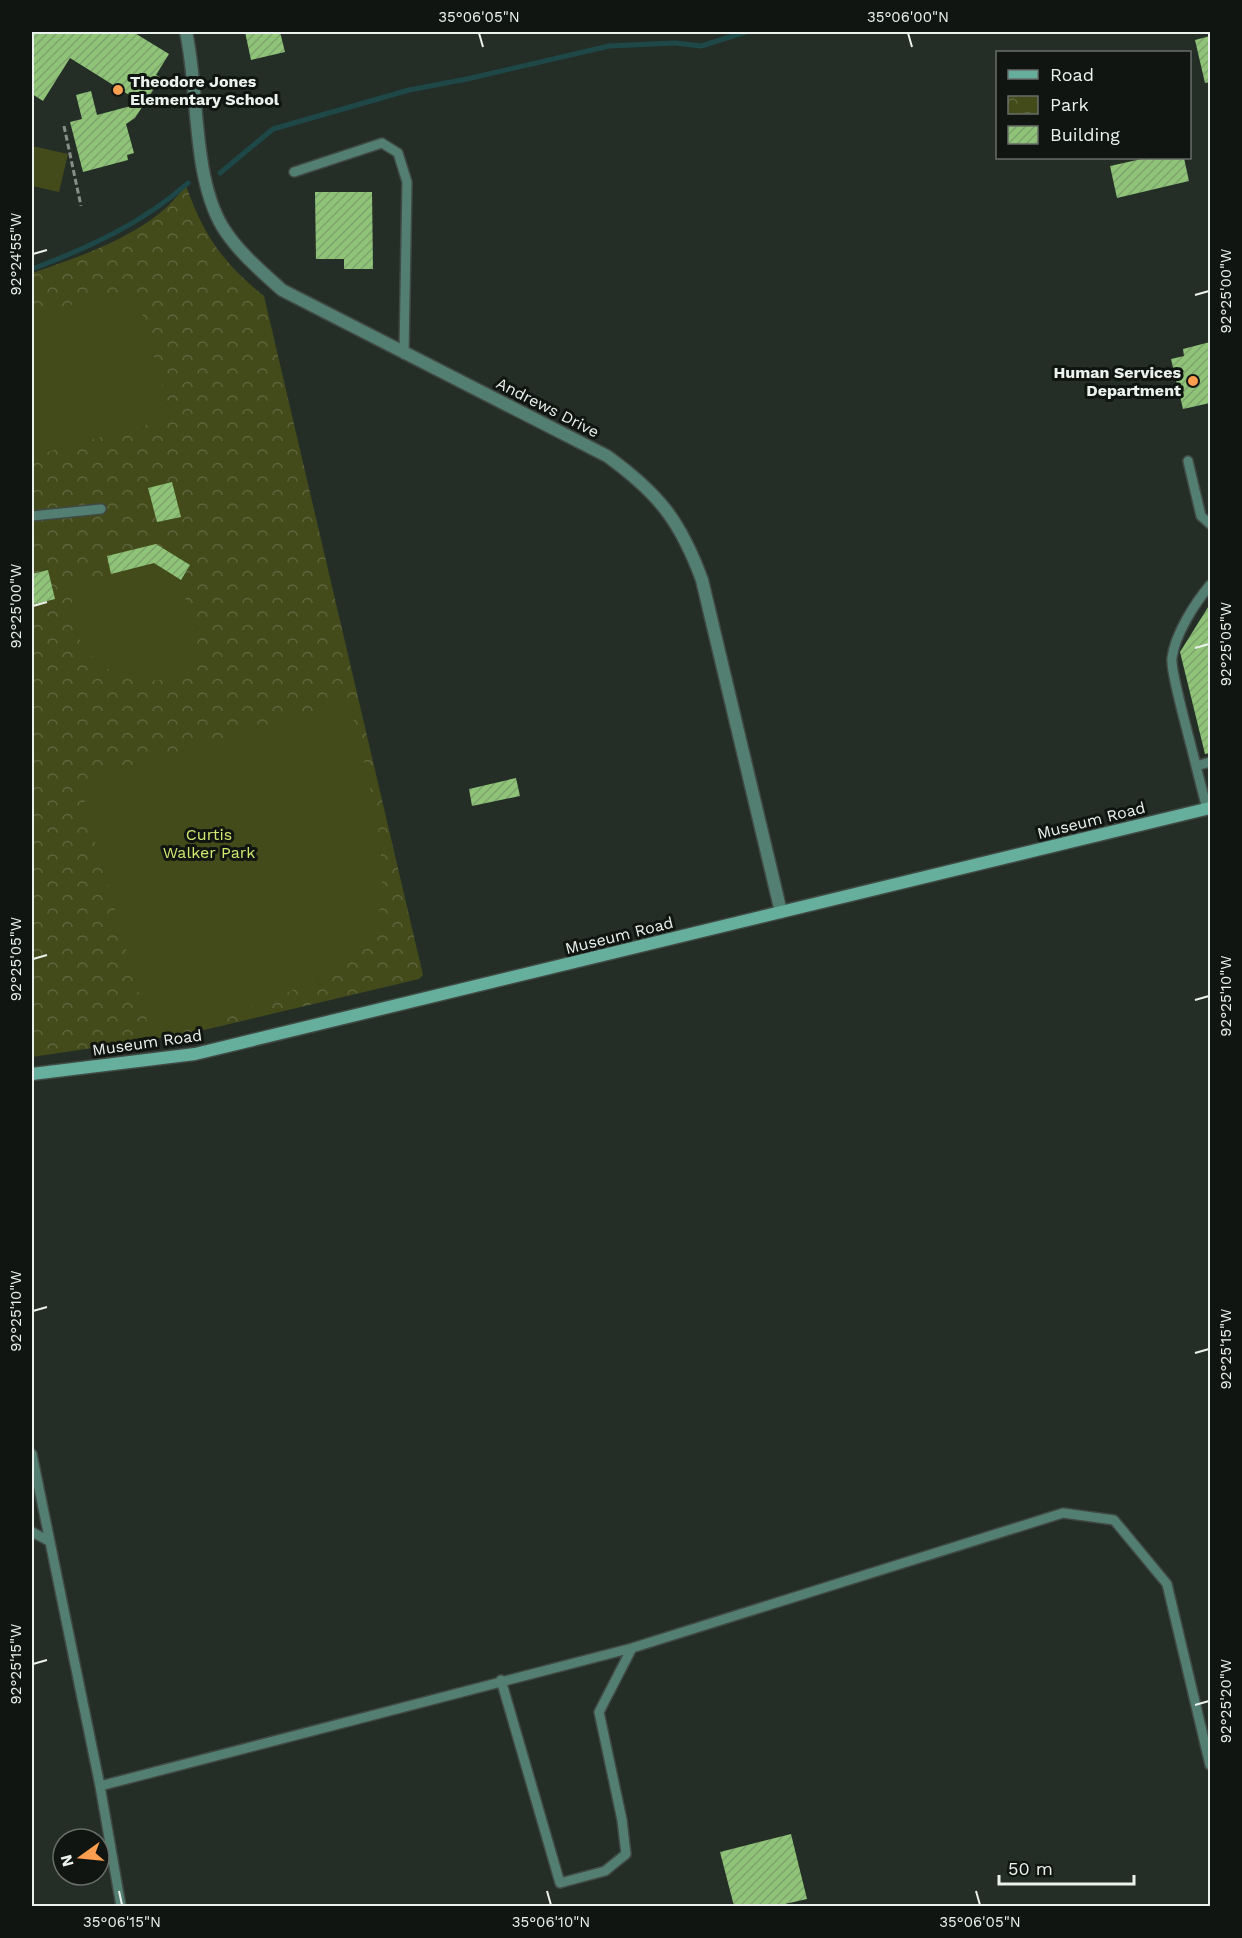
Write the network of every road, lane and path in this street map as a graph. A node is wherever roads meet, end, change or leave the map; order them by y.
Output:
1 (186, 32) edge
2 (64, 126) dead end
3 (294, 172) dead end
4 (81, 206) dead end
5 (404, 354) junction
6 (1188, 461) dead end
7 (100, 508) dead end
8 (32, 516) edge
9 (1210, 524) edge
10 (1210, 585) edge
11 (1210, 762) edge
12 (1197, 766) junction
13 (1209, 808) edge
14 (781, 912) junction
15 (32, 1074) edge
16 (32, 1454) edge
17 (32, 1532) edge
18 (50, 1541) junction
19 (632, 1648) junction
20 (501, 1680) junction
21 (1210, 1765) edge
22 (100, 1786) junction
23 (122, 1906) edge

1 - 5 street, Andrews Drive
2 - 4 path
3 - 5 lane
5 - 14 street, Andrews Drive
6 - 9 lane
7 - 8 lane
10 - 12 lane
11 - 12 lane
12 - 13 lane
13 - 14 street, Museum Road
14 - 15 street, Museum Road
16 - 18 lane
17 - 18 lane
18 - 22 lane
19 - 20 lane
19 - 20 lane
19 - 21 lane
20 - 22 lane
22 - 23 lane

